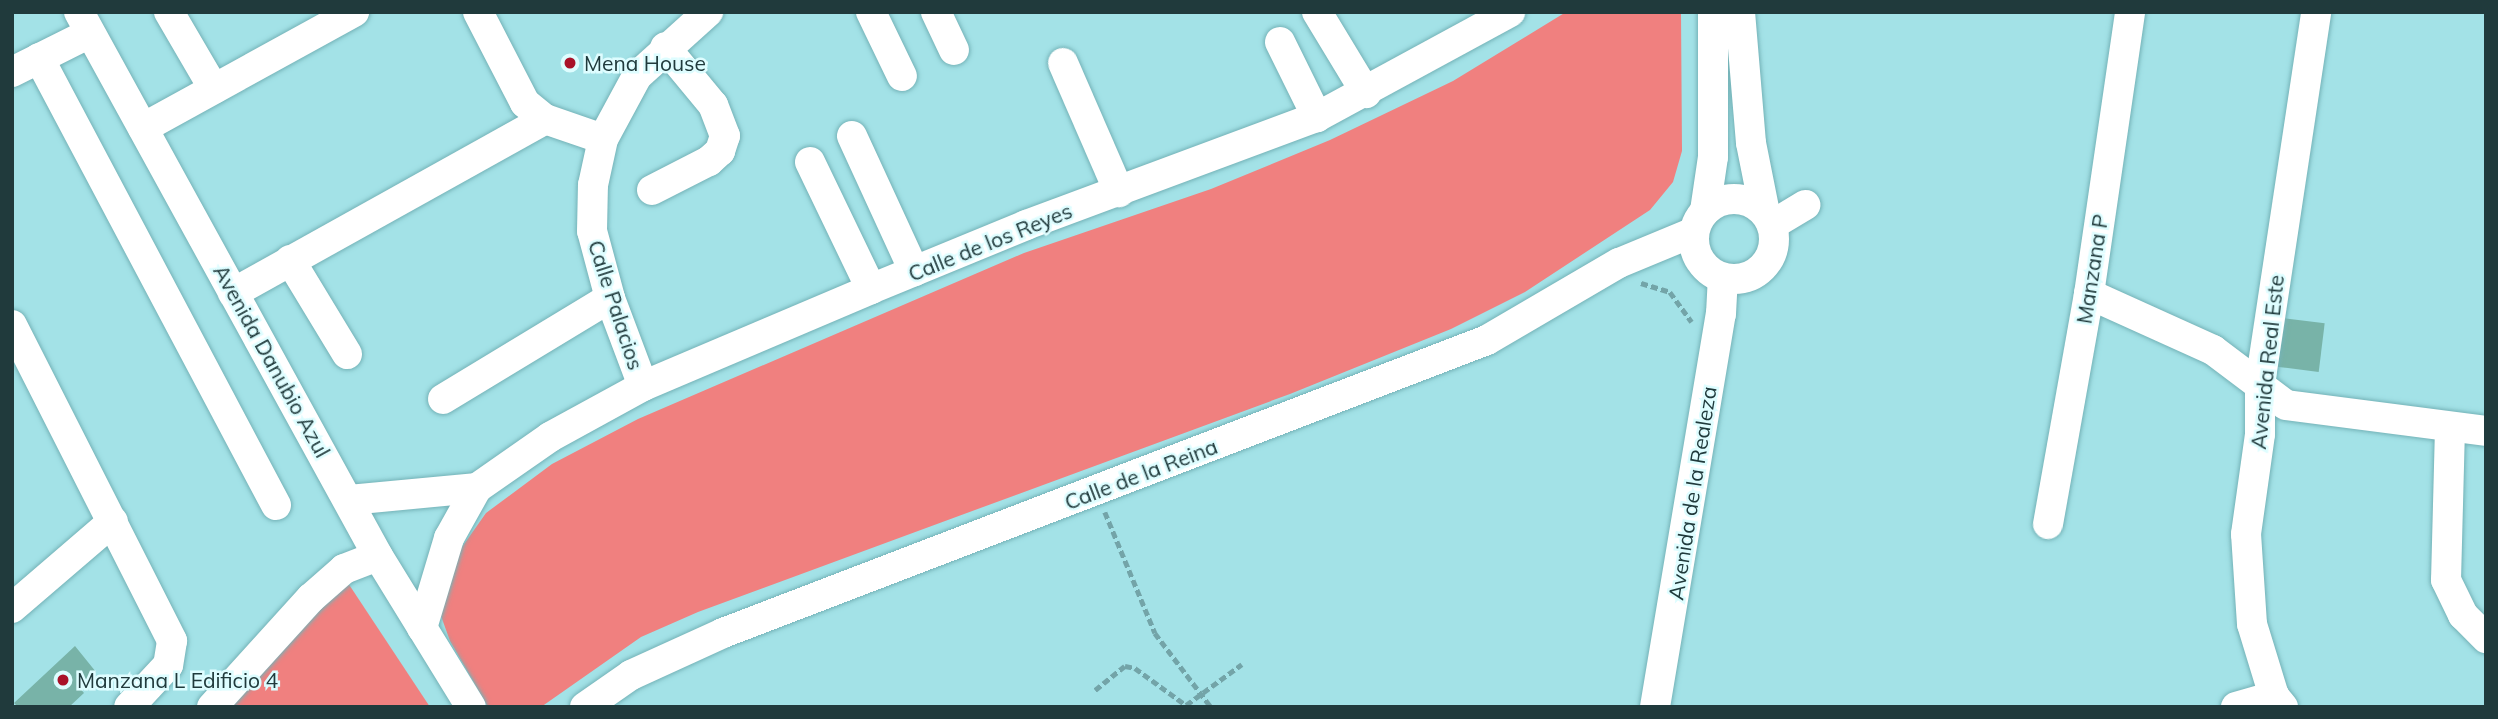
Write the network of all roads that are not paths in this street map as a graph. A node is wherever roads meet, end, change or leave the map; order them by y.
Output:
1 (169, 12) edge
2 (354, 12) edge
3 (478, 12) edge
4 (871, 12) edge
5 (936, 12) edge
6 (1317, 12) edge
7 (1713, 12) edge
8 (1740, 12) edge
9 (2130, 12) edge
10 (2316, 12) edge
11 (1503, 14) edge
12 (699, 15) edge
13 (85, 22) edge
14 (1279, 42) dead end
15 (665, 47) junction
16 (954, 50) dead end
17 (39, 58) junction
18 (1063, 63) dead end
19 (12, 72) edge
20 (901, 76) dead end
21 (214, 89) junction
22 (1366, 93) junction
23 (1317, 117) junction
24 (545, 119) junction
25 (142, 128) junction
26 (852, 136) dead end
27 (603, 139) junction
28 (810, 162) dead end
29 (652, 190) dead end
30 (1119, 192) junction
31 (1805, 205) dead end
32 (1769, 219) junction
33 (1699, 222) junction
34 (290, 260) junction
35 (914, 271) junction
36 (1723, 278) junction
37 (871, 289) junction
38 (233, 293) junction
39 (2089, 295) junction
40 (610, 298) junction
41 (13, 329) edge
42 (347, 354) dead end
43 (2260, 384) junction
44 (643, 386) junction
45 (443, 399) dead end
46 (2450, 428) junction
47 (2486, 431) edge
48 (477, 488) junction
49 (349, 500) junction
50 (276, 505) dead end
51 (113, 521) junction
52 (2048, 524) dead end
53 (377, 556) junction
54 (12, 608) edge
55 (2474, 616) edge
56 (422, 628) junction
57 (2486, 638) edge
58 (2278, 701) edge
59 (129, 707) edge
60 (212, 707) edge
61 (471, 707) edge
62 (585, 707) edge
63 (1655, 707) edge
64 (2236, 707) edge

1 - 21 street
2 - 21 street
3 - 24 street
4 - 20 street
5 - 16 street
6 - 22 street
7 - 33 street
8 - 32 street
9 - 39 street, Manzana P
10 - 43 street, Avenida Real Este
11 - 22 street, Calle de los Reyes
12 - 15 street, Calle Palacios
13 - 17 street
13 - 25 street, Avenida Danubio Azul
14 - 23 street
15 - 27 street, Calle Palacios
15 - 29 street
17 - 19 street
17 - 50 street
18 - 30 street
21 - 25 street
22 - 23 street, Calle de los Reyes
23 - 30 street, Calle de los Reyes
24 - 27 street
24 - 34 street
25 - 38 street, Avenida Danubio Azul
26 - 35 street
27 - 40 street, Calle Palacios
28 - 37 street
30 - 35 street, Calle de los Reyes
31 - 32 street
32 - 33 street
32 - 36 street
33 - 36 street
33 - 62 street, Calle de la Reina
34 - 38 street
34 - 42 street
35 - 37 street, Calle de los Reyes
36 - 63 street, Avenida de la Realeza
37 - 44 street, Calle de los Reyes
38 - 49 street, Avenida Danubio Azul
39 - 43 street
39 - 52 street, Manzana P
40 - 44 street, Calle Palacios
40 - 45 street
41 - 51 street
43 - 46 street
43 - 58 street, Avenida Real Este
44 - 48 street, Calle de los Reyes
46 - 47 street
46 - 55 street
48 - 49 street, Calle de los Reyes
48 - 56 street, Calle de los Reyes
49 - 53 street, Avenida Danubio Azul
51 - 54 street
51 - 59 street
53 - 56 street, Avenida Danubio Azul
53 - 60 street
55 - 57 street
56 - 61 street, Avenida Danubio Azul
58 - 64 street

